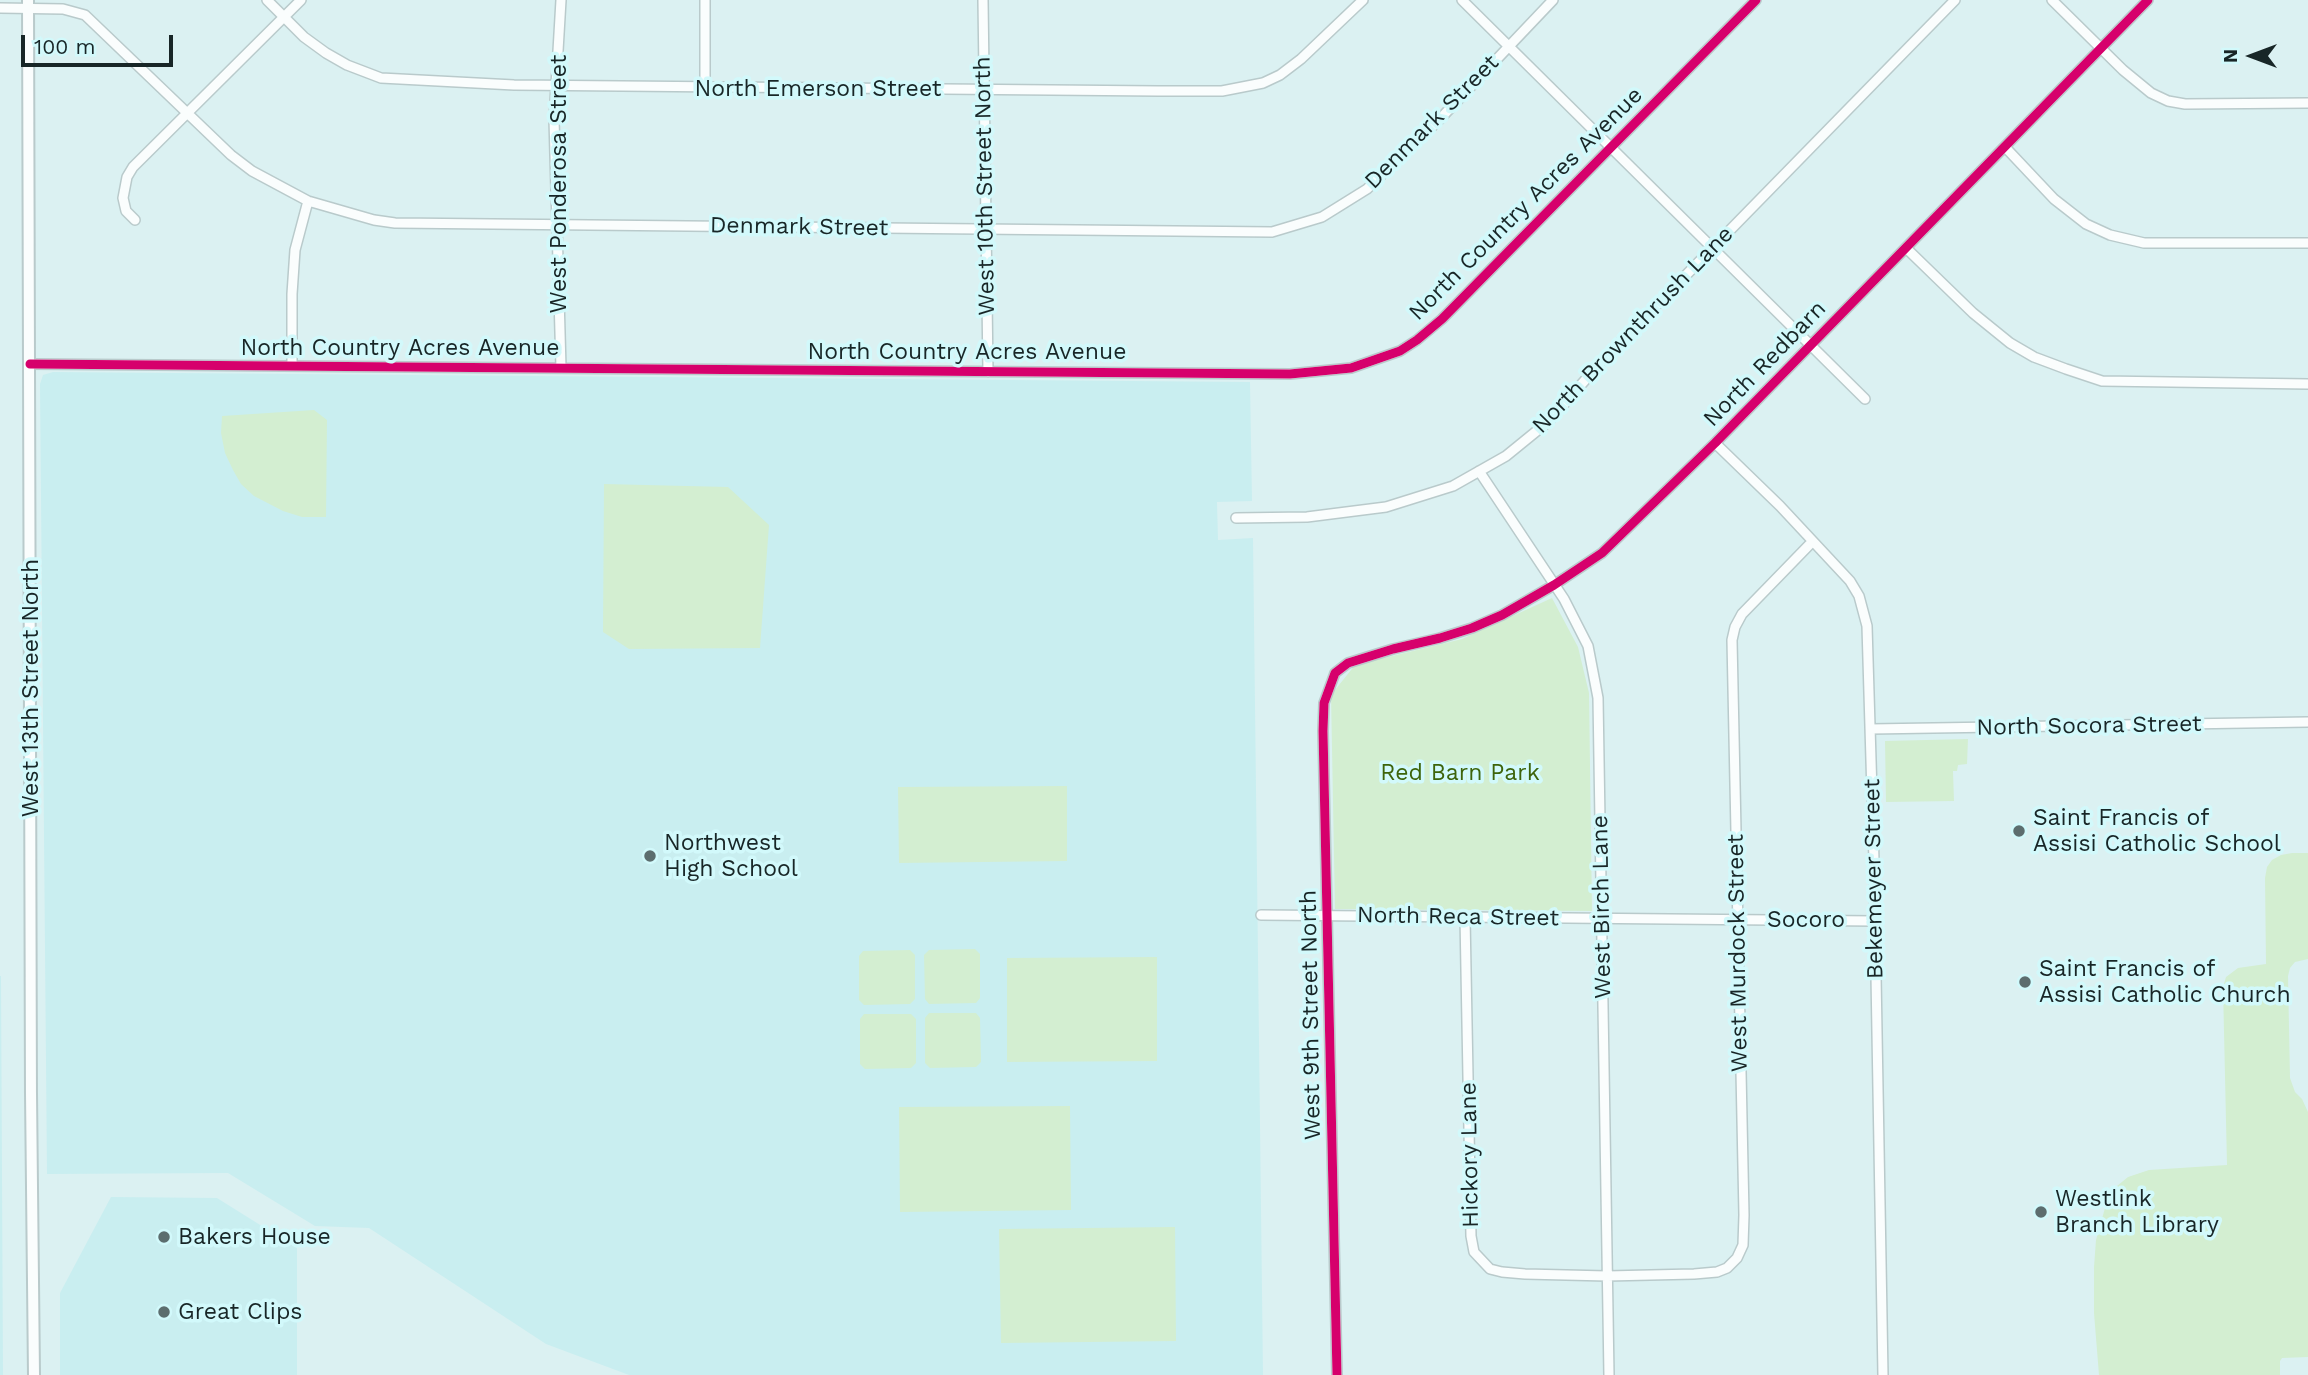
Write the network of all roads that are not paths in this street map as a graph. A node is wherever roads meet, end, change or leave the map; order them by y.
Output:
1 (267, 0) edge
2 (301, 0) edge
3 (561, 0) edge
4 (705, 0) edge
5 (983, 0) edge
6 (1363, 0) edge
7 (1462, 0) edge
8 (1553, 0) edge
9 (1756, 0) edge
10 (1955, 0) edge
11 (2052, 0) edge
12 (2148, 0) edge
13 (28, 4) edge
14 (0, 8) edge
15 (284, 18) junction
16 (1509, 46) junction
17 (2102, 48) junction
18 (556, 86) junction
19 (705, 88) junction
20 (984, 90) junction
21 (2308, 103) edge
22 (187, 113) junction
23 (2005, 147) junction
24 (1610, 148) junction
25 (308, 201) junction
26 (135, 220) dead end
27 (557, 225) junction
28 (986, 229) junction
29 (2308, 243) edge
30 (1906, 248) junction
31 (1711, 249) junction
32 (1809, 346) junction
33 (30, 363) junction
34 (292, 366) junction
35 (561, 368) junction
36 (988, 372) junction
37 (2308, 384) edge
38 (1864, 399) dead end
39 (1715, 443) junction
40 (1479, 471) junction
41 (1236, 518) dead end
42 (1812, 541) junction
43 (1554, 584) junction
44 (1348, 663) joint
45 (2308, 722) edge
46 (1871, 729) junction
47 (1261, 915) dead end
48 (1328, 915) junction
49 (1465, 917) junction
50 (1602, 919) junction
51 (1738, 920) junction
52 (1874, 921) junction
53 (1607, 1276) junction
54 (34, 1375) edge
55 (1337, 1375) edge
56 (1609, 1375) edge
57 (1883, 1375) edge

1 - 15 street, North Emerson Street
2 - 15 street
3 - 18 street, West Ponderosa Street
4 - 19 street
5 - 20 street, West 10th Street North
6 - 20 street, North Emerson Street
7 - 16 street
8 - 16 street, Denmark Street
9 - 24 street, North Country Acres Avenue
10 - 31 street, North Brownthrush Lane
11 - 17 street
12 - 17 street, North Redbarn
13 - 14 street, Denmark Street
13 - 22 street, Denmark Street
13 - 33 street, West 13th Street North
15 - 18 street, North Emerson Street
15 - 22 street
16 - 24 street
16 - 28 street, Denmark Street
17 - 21 street
17 - 23 street, North Redbarn
18 - 19 street, North Emerson Street
18 - 27 street, West Ponderosa Street
19 - 20 street, North Emerson Street
20 - 28 street, West 10th Street North
22 - 25 street, Denmark Street
22 - 26 street
23 - 29 street
23 - 30 street, North Redbarn
24 - 31 street
24 - 36 street, North Country Acres Avenue
25 - 27 street, Denmark Street
25 - 34 street
27 - 28 street, Denmark Street
27 - 35 street, West Ponderosa Street
28 - 36 street, West 10th Street North
30 - 32 street, North Redbarn
30 - 37 street
31 - 32 street
31 - 40 street, North Brownthrush Lane
32 - 38 street
32 - 39 street, North Redbarn
33 - 34 street, North Country Acres Avenue
33 - 54 street, West 13th Street North
34 - 35 street, North Country Acres Avenue
35 - 36 street, North Country Acres Avenue
39 - 42 street, Bekemeyer Street
39 - 43 street, North Redbarn
40 - 41 street, North Brownthrush Lane
40 - 43 street, West Birch Lane
42 - 46 street, Bekemeyer Street
42 - 51 street, West Murdock Street
43 - 44 street, North Redbarn
43 - 50 street, West Birch Lane
44 - 48 street, West 9th Street North
45 - 46 street, North Socora Street
46 - 52 street, Bekemeyer Street
47 - 48 street, North Reca Street
48 - 49 street, North Reca Street
48 - 55 street, West 9th Street North
49 - 50 street, North Reca Street
49 - 53 street, Hickory Lane
50 - 51 street, North Reca Street
50 - 53 street, West Birch Lane
51 - 52 street, Socoro
51 - 53 street, West Murdock Street
52 - 57 street, Bekemeyer Street
53 - 56 street, West Birch Lane

